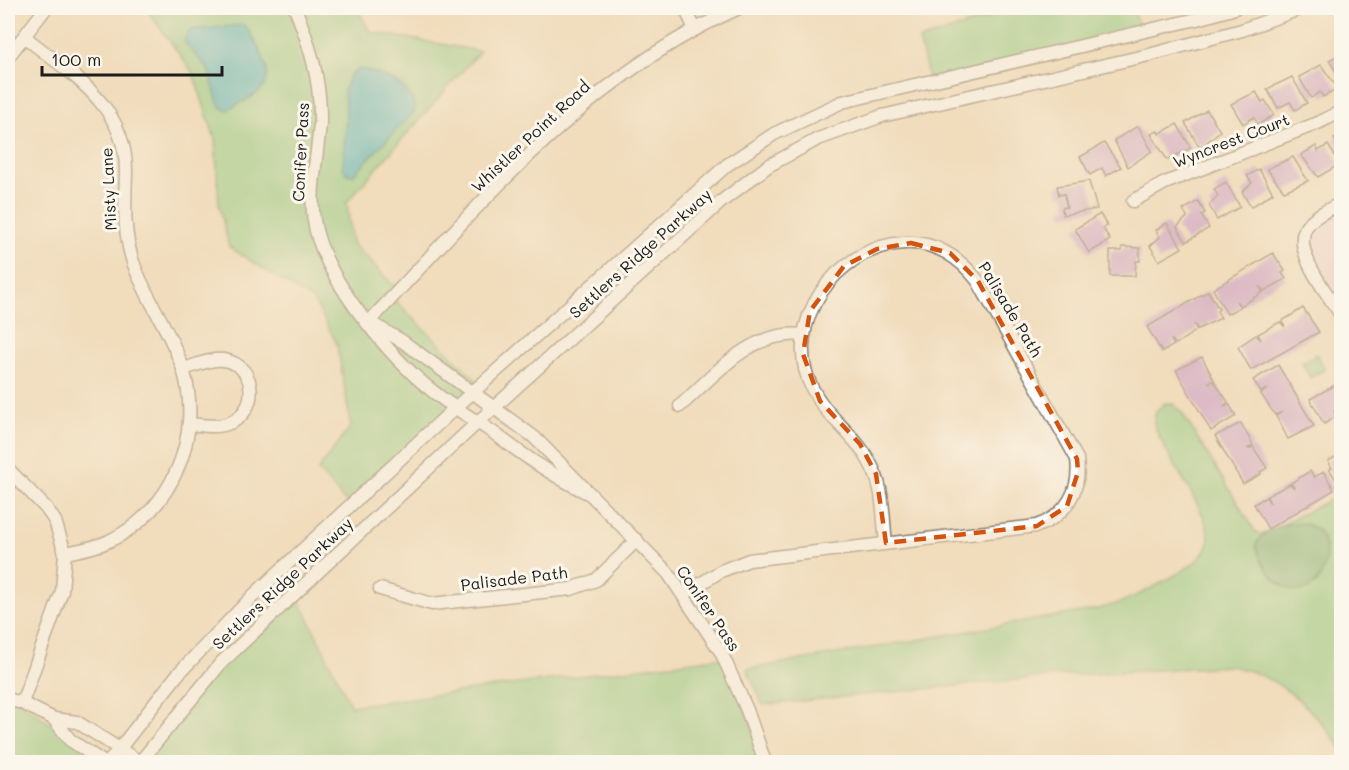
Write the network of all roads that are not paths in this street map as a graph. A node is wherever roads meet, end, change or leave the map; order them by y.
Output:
1 (46, 8) edge
2 (295, 8) edge
3 (685, 8) edge
4 (739, 8) edge
5 (1235, 8) edge
6 (1302, 8) edge
7 (694, 27) junction
8 (25, 37) junction
9 (8, 57) edge
10 (1341, 111) edge
11 (1133, 201) dead end
12 (1341, 203) edge
13 (1341, 316) edge
14 (369, 322) junction
15 (804, 335) junction
16 (183, 369) junction
17 (472, 393) junction
18 (680, 406) dead end
19 (455, 408) junction
20 (493, 408) junction
21 (478, 422) junction
22 (189, 424) junction
23 (8, 469) edge
24 (590, 494) junction
25 (637, 540) junction
26 (886, 543) junction
27 (65, 553) junction
28 (380, 589) dead end
29 (684, 594) junction
30 (8, 699) edge
31 (22, 703) junction
32 (54, 719) junction
33 (119, 748) junction
34 (103, 762) edge
35 (109, 762) edge
36 (140, 762) edge
37 (765, 762) edge

1 - 8 street
2 - 14 street, Conifer Pass
3 - 7 street
4 - 7 street, Whistler Point Road
5 - 17 street, Settlers Ridge Parkway
6 - 20 street, Settlers Ridge Parkway
7 - 14 street, Whistler Point Road
8 - 9 street
8 - 16 street, Misty Lane
10 - 11 street, Wyncrest Court
12 - 13 street
14 - 17 street, Conifer Pass
14 - 19 street, Conifer Pass
15 - 18 street
15 - 26 street, Palisade Path
15 - 26 street, Palisade Path
16 - 22 street, Misty Lane
16 - 22 street
17 - 19 street, Settlers Ridge Parkway
17 - 20 street, Conifer Pass
19 - 21 street, Conifer Pass
19 - 33 street, Settlers Ridge Parkway
20 - 21 street, Settlers Ridge Parkway
20 - 24 street, Conifer Pass
21 - 24 street, Conifer Pass
21 - 36 street, Settlers Ridge Parkway
22 - 27 street, Misty Lane
23 - 27 street
24 - 25 street, Conifer Pass
25 - 28 street, Palisade Path
25 - 29 street, Conifer Pass
26 - 29 street, Palisade Path
27 - 31 street
29 - 37 street, Conifer Pass
30 - 31 street
31 - 32 street
32 - 33 street
32 - 34 street
33 - 35 street, Settlers Ridge Parkway
33 - 36 street

